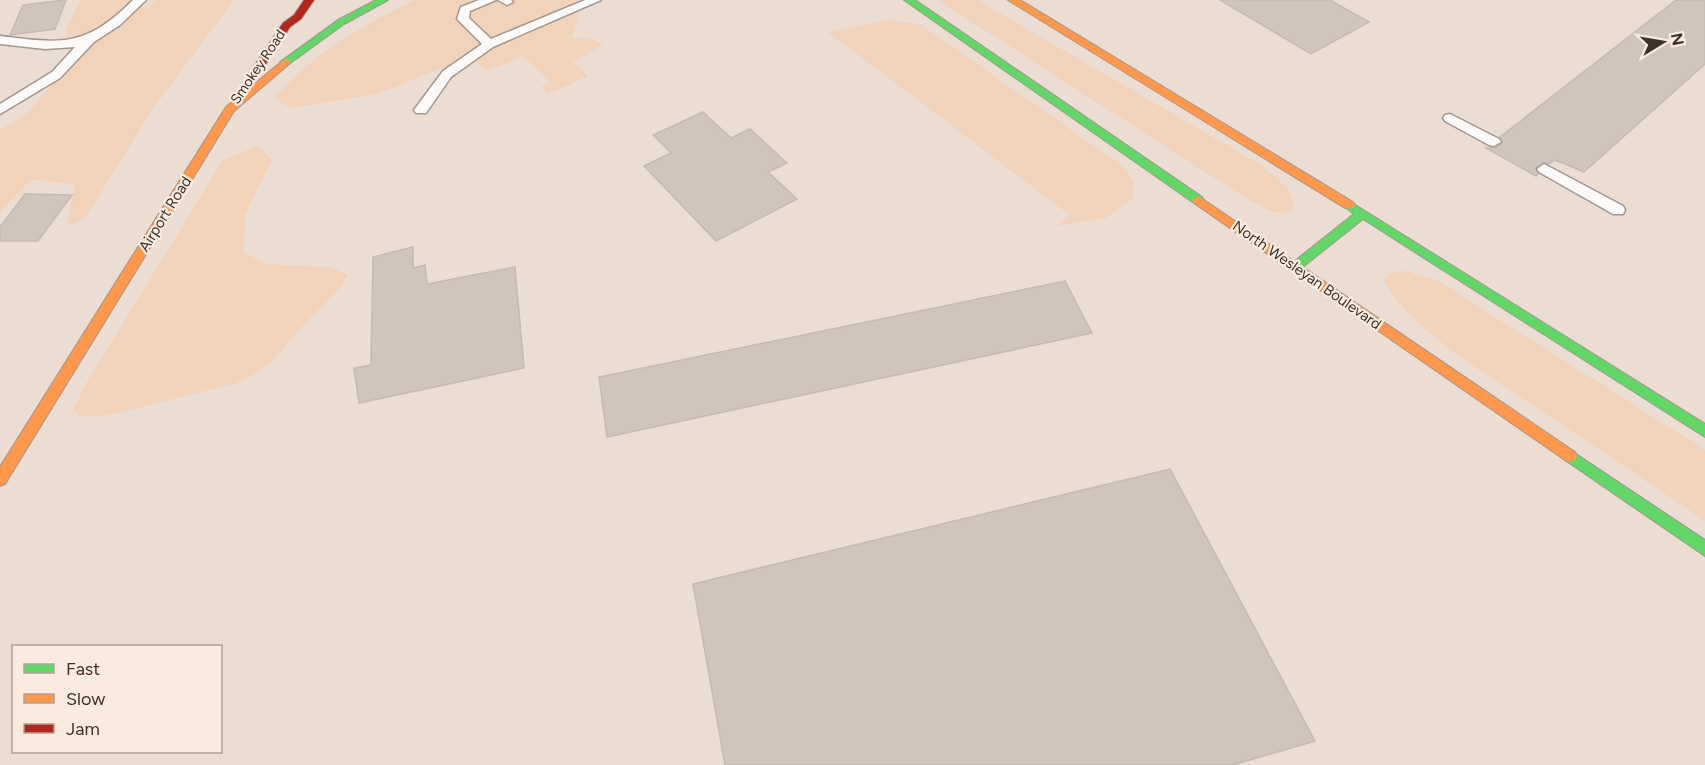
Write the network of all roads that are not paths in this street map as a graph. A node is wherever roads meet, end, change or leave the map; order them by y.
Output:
1 (140, 0) edge
2 (309, 0) edge
3 (383, 0) edge
4 (454, 0) edge
5 (490, 0) edge
6 (593, 0) edge
7 (909, 0) edge
8 (1013, 0) edge
9 (550, 3) dead end
10 (285, 8) dead end
11 (465, 9) junction
12 (563, 13) junction
13 (519, 14) dead end
14 (286, 25) junction
15 (532, 26) junction
16 (0, 40) edge
17 (89, 40) junction
18 (489, 44) junction
19 (230, 109) junction
20 (0, 110) edge
21 (421, 110) dead end
22 (1450, 118) dead end
23 (1494, 142) dead end
24 (1544, 169) dead end
25 (1618, 210) dead end
26 (1362, 214) junction
27 (1295, 267) junction
28 (1705, 431) edge
29 (0, 480) edge
30 (1705, 549) edge

1 - 17 lane
2 - 14 main road, Smokey Road
3 - 19 main road, Airport Road
4 - 11 lane
5 - 11 lane
6 - 12 lane
7 - 27 main road, North Wesleyan Boulevard
8 - 26 main road
9 - 12 lane
10 - 14 main road, Smokey Road
11 - 18 lane
12 - 15 lane
13 - 15 lane
14 - 19 main road, Smokey Road
15 - 18 lane
16 - 17 lane
17 - 20 lane
18 - 21 lane
19 - 29 main road, Airport Road
22 - 23 lane
24 - 25 lane
26 - 27 main road
26 - 28 main road
27 - 30 main road, North Wesleyan Boulevard

